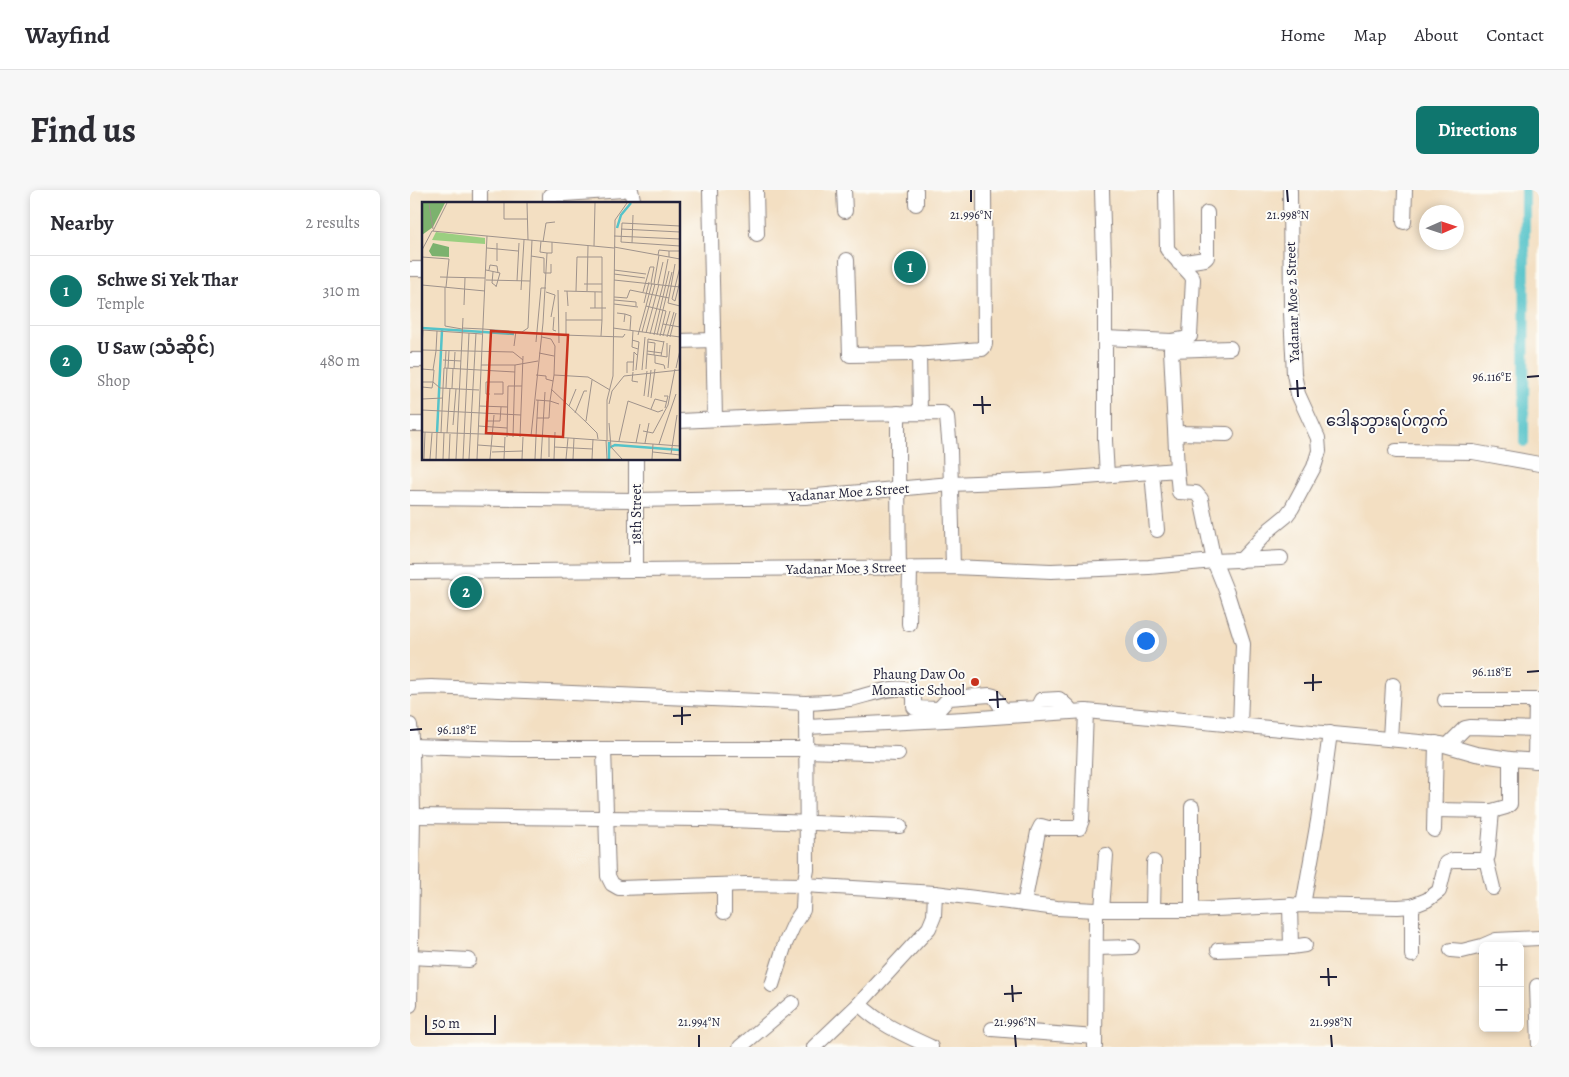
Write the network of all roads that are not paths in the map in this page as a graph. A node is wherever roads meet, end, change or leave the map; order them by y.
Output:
1 (623, 190) edge
2 (710, 190) edge
3 (756, 190) edge
4 (844, 190) edge
5 (984, 190) edge
6 (1102, 190) edge
7 (1166, 190) edge
8 (1290, 190) edge
9 (1405, 190) edge
10 (550, 196) edge
11 (844, 211) dead end
12 (1207, 213) dead end
13 (1404, 222) dead end
14 (757, 234) dead end
15 (847, 260) dead end
16 (1179, 263) junction
17 (1105, 338) junction
18 (713, 340) junction
19 (680, 341) edge
20 (1172, 345) junction
21 (1230, 348) dead end
22 (919, 353) junction
23 (898, 413) junction
24 (920, 413) junction
25 (715, 418) junction
26 (680, 421) edge
27 (1176, 433) junction
28 (1227, 434) dead end
29 (1396, 451) dead end
30 (636, 460) edge
31 (1539, 464) edge
32 (1177, 470) junction
33 (1152, 472) junction
34 (1107, 475) junction
35 (951, 484) junction
36 (897, 489) junction
37 (410, 498) edge
38 (636, 500) junction
39 (1157, 530) dead end
40 (1281, 558) dead end
41 (1214, 561) junction
42 (1240, 561) junction
43 (953, 567) junction
44 (904, 568) junction
45 (636, 570) junction
46 (410, 572) edge
47 (909, 624) dead end
48 (1393, 685) dead end
49 (410, 688) edge
50 (1444, 700) dead end
51 (1538, 700) edge
52 (806, 703) junction
53 (1086, 711) junction
54 (1069, 712) junction
55 (1240, 724) junction
56 (410, 725) edge
57 (807, 727) junction
58 (1537, 729) edge
59 (1330, 733) junction
60 (1390, 739) junction
61 (1442, 744) junction
62 (604, 749) junction
63 (411, 750) edge
64 (806, 750) junction
65 (898, 754) dead end
66 (1510, 759) junction
67 (1537, 761) edge
68 (1192, 806) dead end
69 (1434, 810) junction
70 (1492, 812) junction
71 (411, 816) edge
72 (606, 818) junction
73 (806, 822) junction
74 (900, 826) dead end
75 (1434, 830) dead end
76 (1106, 855) dead end
77 (1486, 859) junction
78 (1154, 862) dead end
79 (724, 885) junction
80 (804, 885) junction
81 (1493, 888) dead end
82 (935, 893) junction
83 (411, 897) edge
84 (1024, 904) junction
85 (1296, 905) junction
86 (1412, 906) junction
87 (1099, 910) junction
88 (1153, 910) junction
89 (1192, 910) junction
90 (724, 912) dead end
91 (1539, 938) edge
92 (1305, 945) dead end
93 (1132, 947) dead end
94 (1291, 947) junction
95 (1096, 948) junction
96 (1218, 950) dead end
97 (1451, 950) dead end
98 (1412, 955) dead end
99 (411, 957) edge
100 (469, 960) dead end
101 (772, 985) dead end
102 (1537, 986) dead end
103 (792, 1003) dead end
104 (859, 1004) junction
105 (410, 1005) edge
106 (1538, 1017) edge
107 (992, 1029) dead end
108 (1095, 1042) edge
109 (740, 1047) edge
110 (814, 1047) edge
111 (931, 1047) edge
112 (1539, 1047) edge

1 - 10 street
2 - 18 street
3 - 14 street
4 - 11 street
5 - 22 street
6 - 17 street
7 - 16 street
8 - 42 street, Yadanar Moe 2 Street
9 - 13 street
12 - 16 street
15 - 22 street
16 - 20 street
17 - 20 street
17 - 34 street
18 - 19 street
18 - 25 street
20 - 21 street
20 - 27 street
22 - 24 street
23 - 24 street
23 - 25 street
23 - 36 street
24 - 35 street
25 - 26 street
27 - 28 street
27 - 32 street
29 - 31 street
30 - 38 street, 18th Street
32 - 33 street, Yadanar Moe 2 Street
32 - 41 street
33 - 34 street, Yadanar Moe 2 Street
33 - 39 street
34 - 35 street, Yadanar Moe 2 Street
35 - 36 street, Yadanar Moe 2 Street
35 - 43 street
36 - 38 street, Yadanar Moe 2 Street
36 - 44 street
37 - 38 street, Yadanar Moe 2 Street
38 - 45 street, 18th Street
40 - 42 street, Yadanar Moe 3 Street
41 - 42 street, Yadanar Moe 3 Street
41 - 43 street, Yadanar Moe 3 Street
41 - 55 street
43 - 44 street, Yadanar Moe 3 Street
44 - 45 street, Yadanar Moe 3 Street
44 - 47 street
45 - 46 street, Yadanar Moe 3 Street
48 - 60 street
49 - 52 street
50 - 51 street
51 - 58 street
52 - 54 street
52 - 57 street
53 - 54 street
53 - 55 street
53 - 84 street
54 - 57 street
55 - 59 street
56 - 63 street
57 - 64 street
58 - 61 street
58 - 67 street
59 - 60 street
59 - 85 street
60 - 61 street
61 - 66 street
61 - 69 street
62 - 63 street
62 - 64 street
62 - 72 street
63 - 71 street
64 - 65 street
64 - 73 street
66 - 67 street
66 - 70 street
68 - 89 street
69 - 70 street
69 - 75 street
70 - 77 street
71 - 72 street
71 - 83 street
72 - 73 street
72 - 79 street
73 - 74 street
73 - 80 street
76 - 87 street
77 - 81 street
77 - 86 street
78 - 88 street
79 - 80 street
79 - 90 street
80 - 82 street
80 - 101 street
82 - 84 street
82 - 104 street
83 - 99 street
84 - 87 street
85 - 86 street
85 - 89 street
85 - 94 street
86 - 98 street
87 - 88 street
87 - 95 street
88 - 89 street
91 - 97 street
92 - 94 street
93 - 95 street
94 - 96 street
95 - 108 street
99 - 100 street
99 - 105 street
102 - 106 street
103 - 109 street
104 - 110 street
104 - 111 street
106 - 112 street
107 - 108 street

